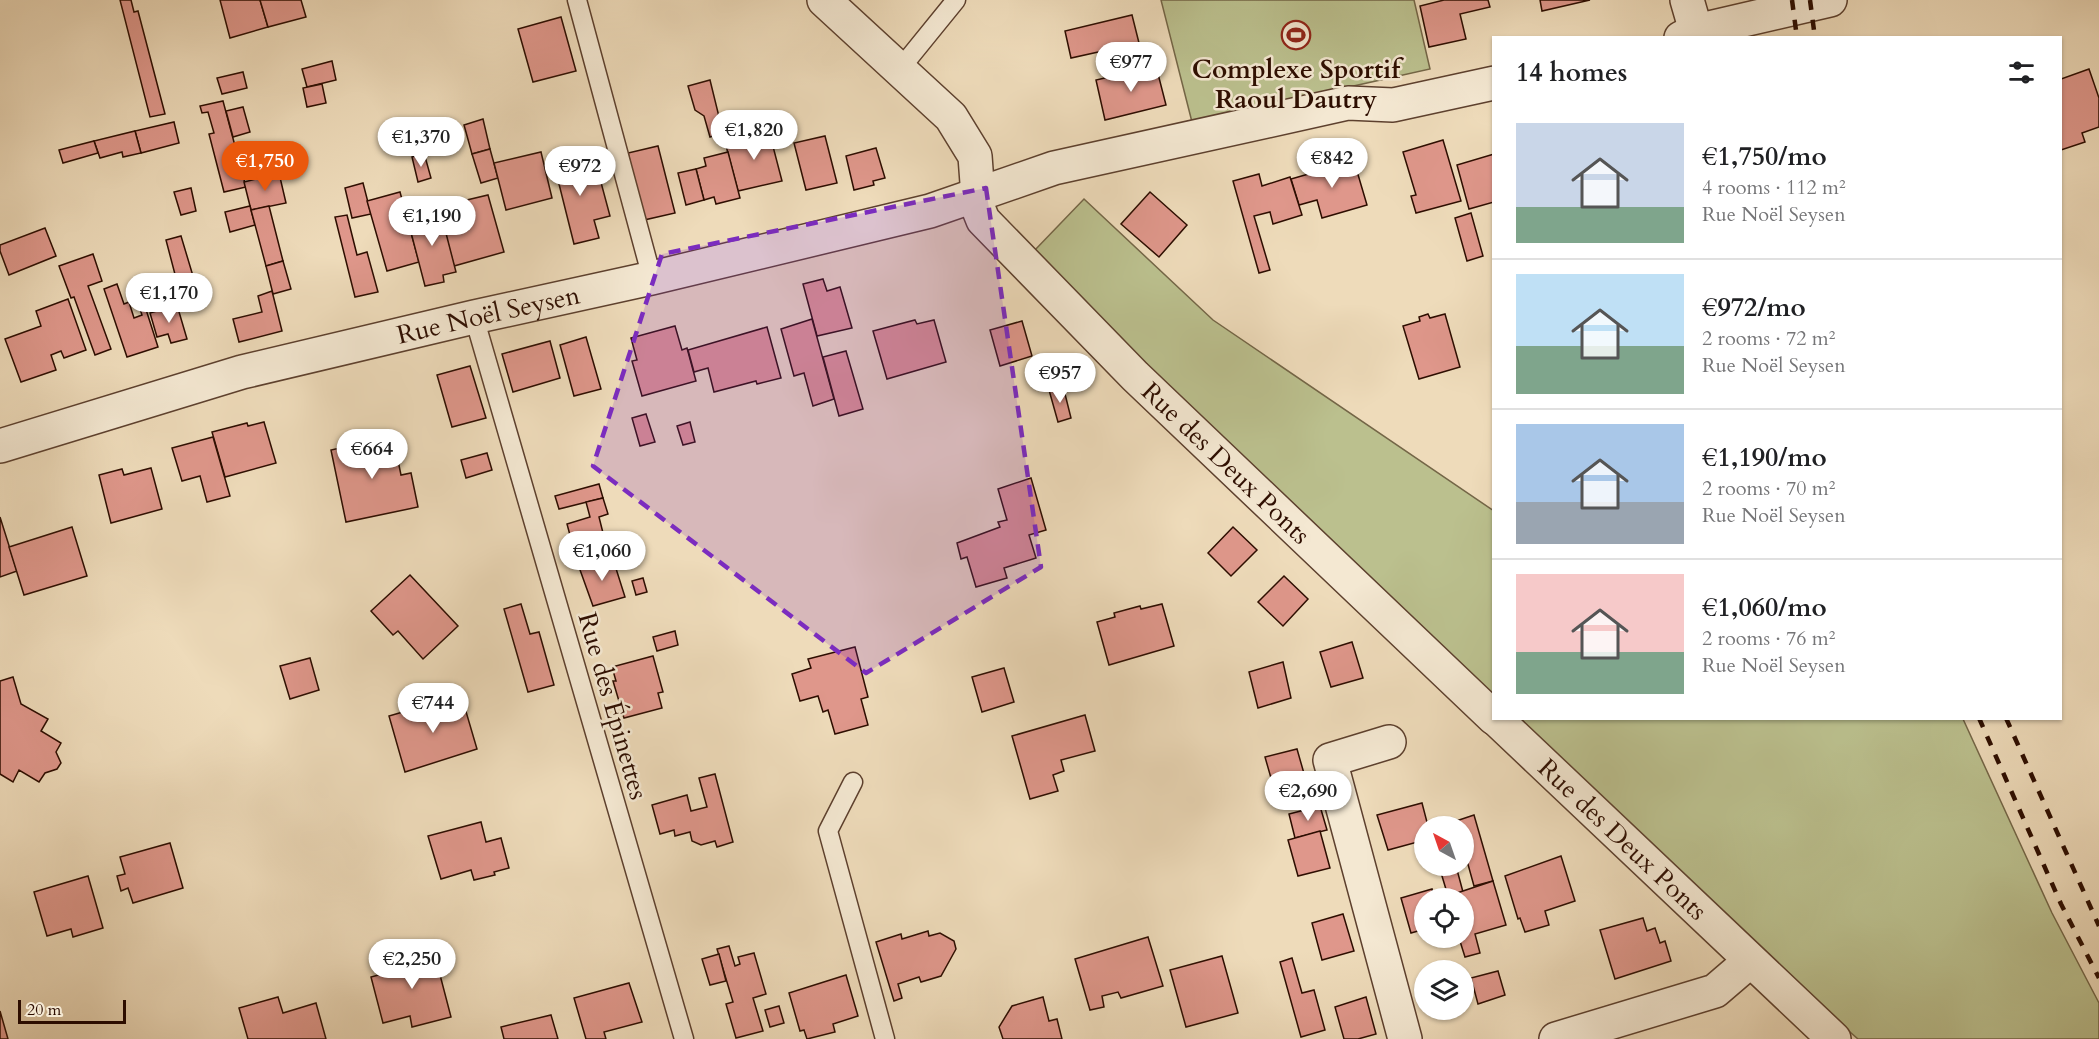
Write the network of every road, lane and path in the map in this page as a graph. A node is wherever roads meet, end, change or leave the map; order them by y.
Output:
1 (577, 0) edge
2 (824, 0) edge
3 (956, 0) edge
4 (1687, 0) edge
5 (1830, 0) edge
6 (1688, 34) edge
7 (900, 69) junction
8 (1492, 83) edge
9 (978, 194) junction
10 (652, 278) junction
11 (474, 317) junction
12 (0, 446) edge
13 (1492, 716) edge
14 (1496, 720) edge
15 (1389, 742) dead end
16 (853, 782) dead end
17 (1750, 961) junction
18 (684, 1039) edge
19 (885, 1039) edge
20 (1405, 1039) edge
21 (1556, 1039) edge
22 (1834, 1039) edge

1 - 10 lane
2 - 7 street, Rue des Deux Ponts
3 - 7 lane
4 - 6 street
5 - 6 street
7 - 9 street, Rue des Deux Ponts
8 - 9 street, Rue Noël Seysen
9 - 10 street, Rue Noël Seysen
9 - 13 street, Rue des Deux Ponts
10 - 11 street, Rue Noël Seysen
11 - 12 street, Rue Noël Seysen
11 - 18 lane, Rue des Épinettes
14 - 17 street, Rue des Deux Ponts
15 - 20 street
16 - 19 lane
17 - 21 street
17 - 22 street, Rue des Deux Ponts

